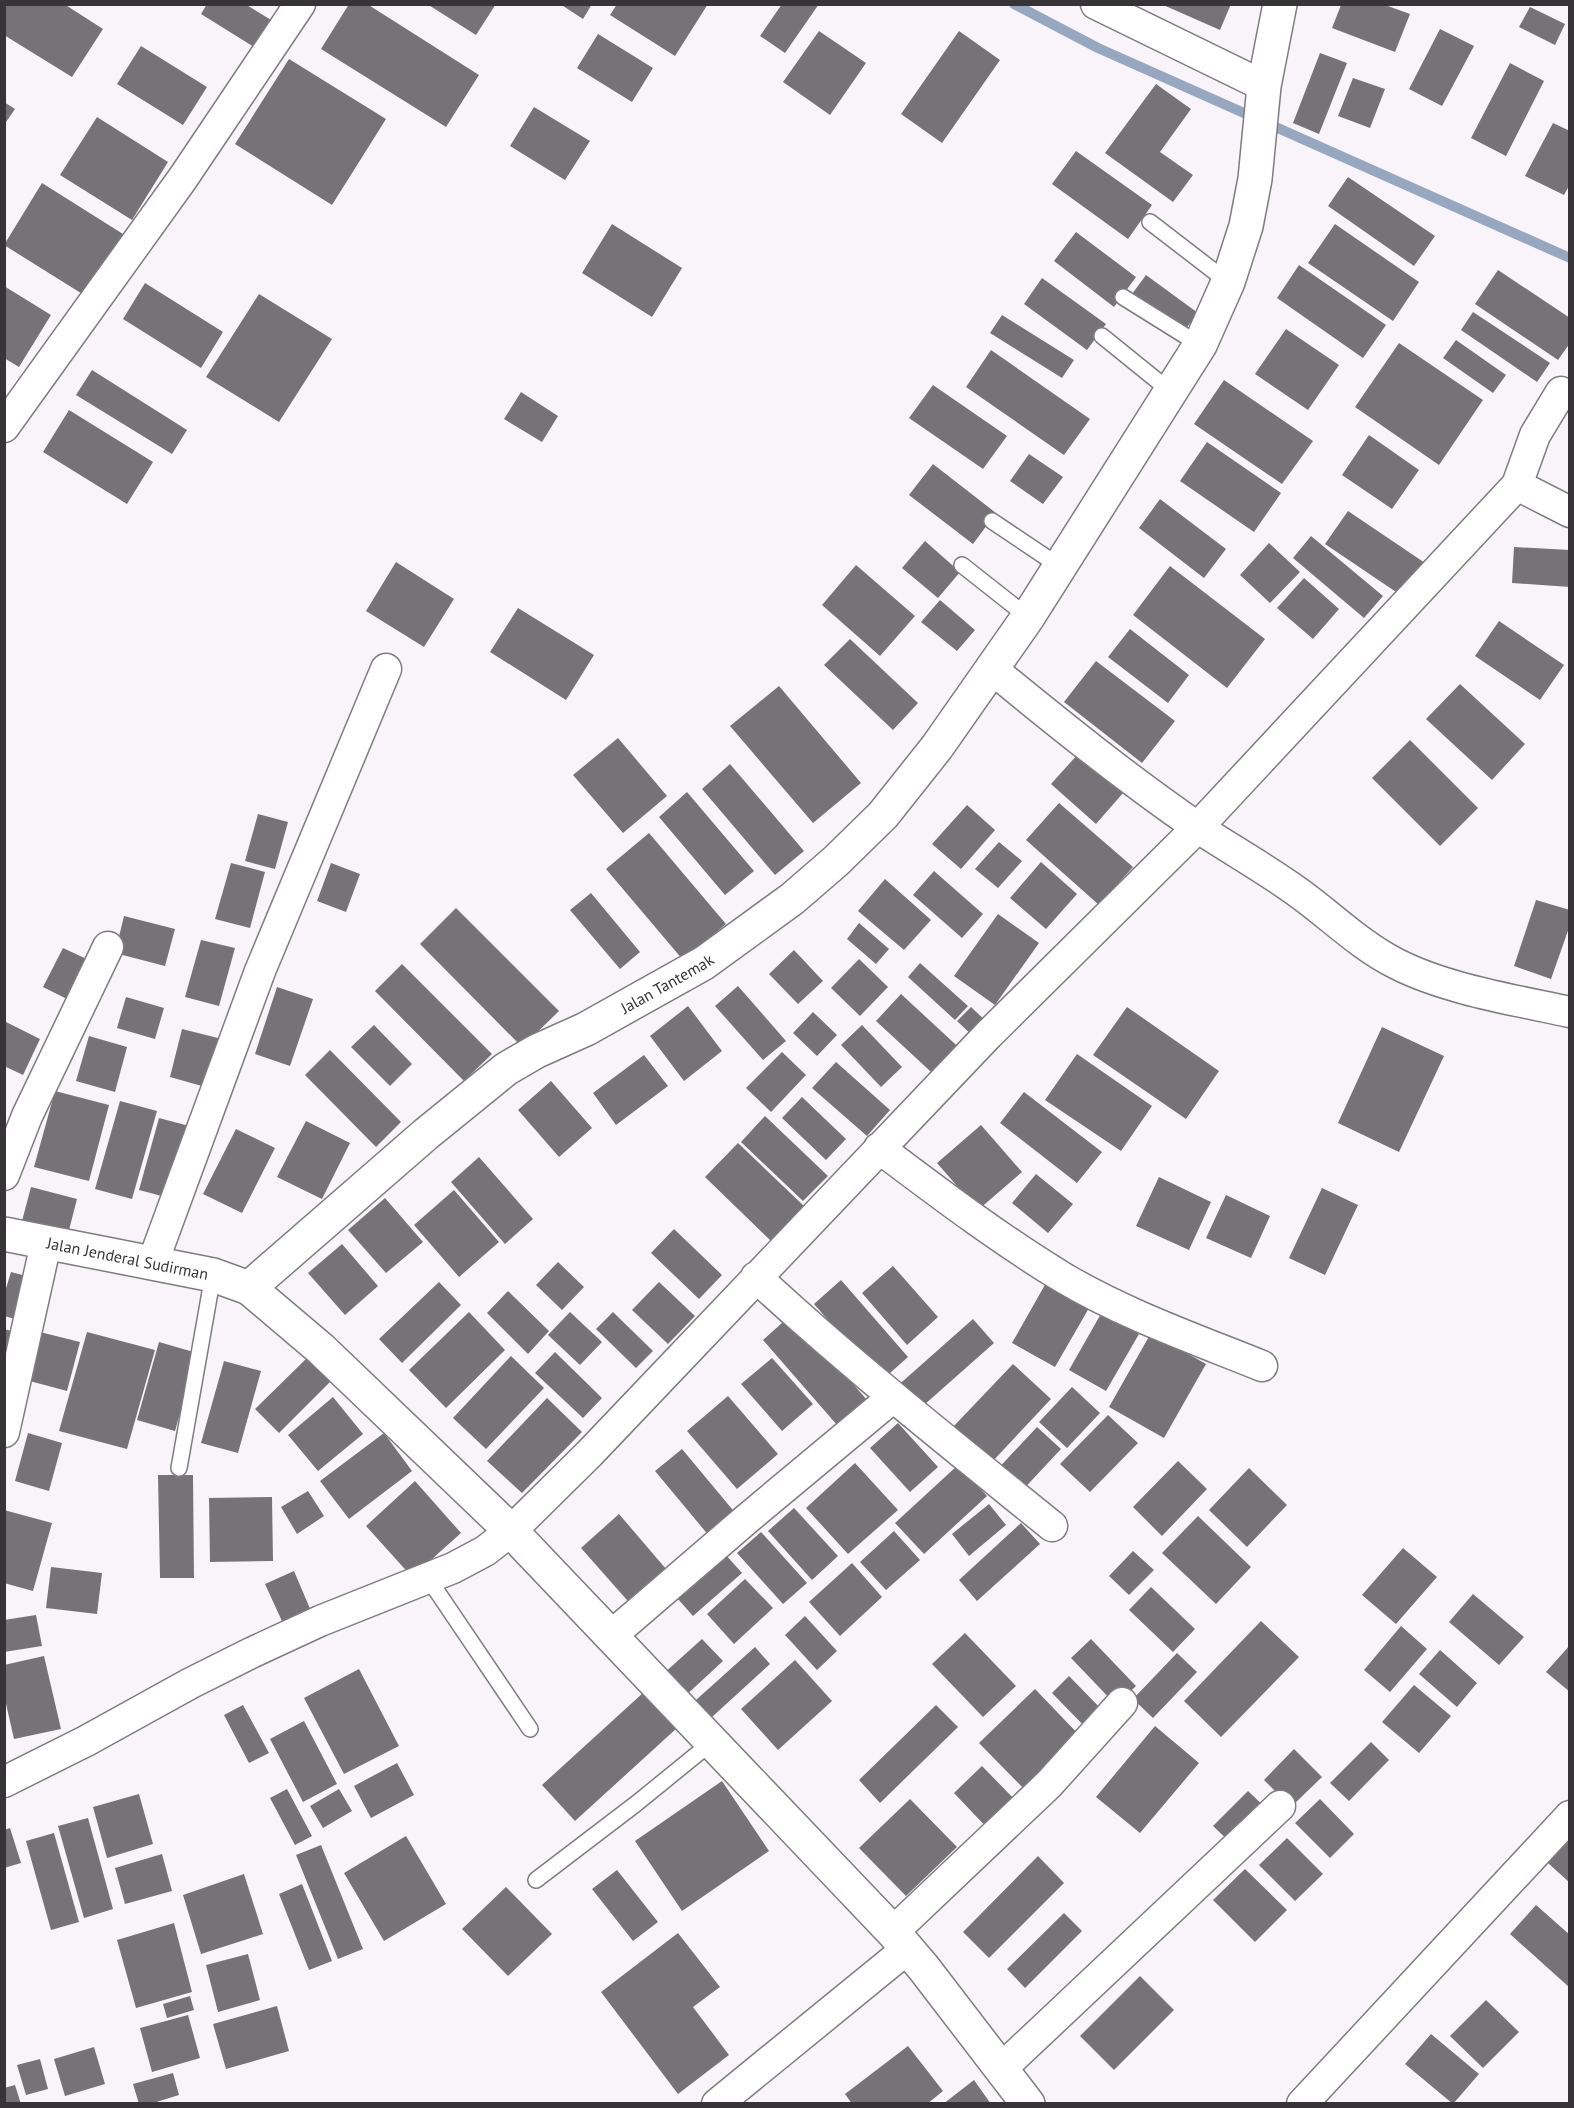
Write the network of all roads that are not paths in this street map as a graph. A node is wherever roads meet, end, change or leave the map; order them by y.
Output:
1 (300, 4) edge
2 (1096, 4) edge
3 (1280, 4) edge
4 (1263, 93) junction
5 (1150, 222) dead end
6 (1228, 282) junction
7 (1123, 297) dead end
8 (1102, 336) dead end
9 (1200, 345) junction
10 (1170, 391) junction
11 (1561, 392) dead end
12 (4, 427) edge
13 (1517, 485) junction
14 (1569, 512) edge
15 (992, 521) dead end
16 (962, 565) dead end
17 (1059, 566) junction
18 (1028, 616) junction
19 (386, 669) dead end
20 (992, 669) junction
21 (1198, 827) junction
22 (108, 947) dead end
23 (1569, 1012) edge
24 (879, 1148) junction
25 (4, 1175) edge
26 (4, 1234) edge
27 (46, 1243) junction
28 (153, 1262) junction
29 (213, 1275) junction
30 (756, 1277) junction
31 (249, 1288) junction
32 (1262, 1366) dead end
33 (892, 1398) junction
34 (4, 1432) edge
35 (179, 1468) dead end
36 (1052, 1526) dead end
37 (511, 1531) junction
38 (428, 1578) junction
39 (612, 1635) junction
40 (1122, 1703) dead end
41 (530, 1729) dead end
42 (712, 1742) junction
43 (4, 1782) edge
44 (1280, 1806) dead end
45 (1569, 1816) edge
46 (536, 1880) dead end
47 (900, 1941) junction
48 (1001, 2069) junction
49 (717, 2103) edge
50 (1028, 2103) edge
51 (1302, 2103) edge

1 - 12 street
2 - 4 street
3 - 4 street, Jalan Tantemak
4 - 6 street, Jalan Tantemak
5 - 6 lane
6 - 9 street, Jalan Tantemak
7 - 9 lane
8 - 10 lane
9 - 10 street, Jalan Tantemak
10 - 17 street, Jalan Tantemak
11 - 13 street
13 - 14 street
13 - 21 street
15 - 17 lane
16 - 18 lane
17 - 18 street, Jalan Tantemak
18 - 20 street, Jalan Tantemak
19 - 28 street
20 - 21 street
20 - 31 street, Jalan Tantemak
21 - 23 street
21 - 24 street
22 - 25 street
24 - 30 street
24 - 32 street
26 - 27 street, Jalan Jenderal Sudirman
27 - 28 street, Jalan Jenderal Sudirman
27 - 34 street
28 - 29 street, Jalan Jenderal Sudirman
29 - 31 street, Jalan Jenderal Sudirman
29 - 35 lane
30 - 33 street
30 - 37 street
31 - 37 street, Jalan Jenderal Sudirman
33 - 36 street
33 - 39 street
37 - 38 street
37 - 39 street, Jalan Jenderal Sudirman
38 - 41 lane
38 - 43 street
39 - 42 street, Jalan Jenderal Sudirman
40 - 47 street
42 - 46 lane
42 - 47 street, Jalan Jenderal Sudirman
44 - 48 street
45 - 51 street
47 - 48 street, Jalan Jenderal Sudirman
47 - 49 street
48 - 50 street, Jalan Jenderal Sudirman

